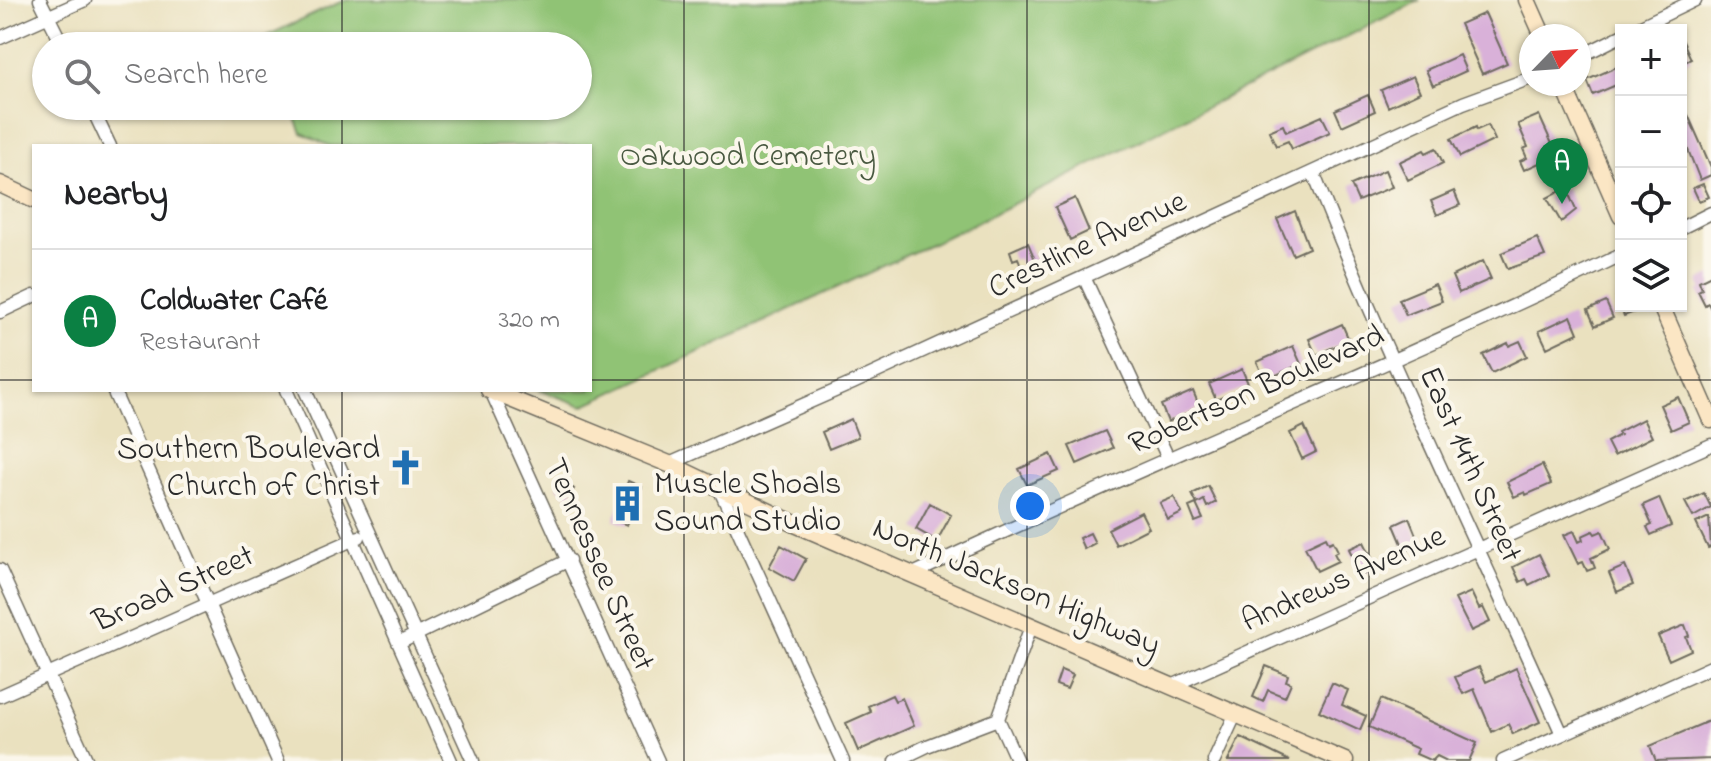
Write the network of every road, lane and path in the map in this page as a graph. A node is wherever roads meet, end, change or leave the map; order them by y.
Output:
1 (40, 0) edge
2 (85, 0) edge
3 (1527, 0) edge
4 (1695, 0) edge
5 (48, 17) junction
6 (1538, 24) edge
7 (1645, 24) edge
8 (56, 32) edge
9 (0, 38) edge
10 (1615, 39) edge
11 (1591, 51) edge
12 (1519, 82) edge
13 (1568, 96) edge
14 (98, 120) edge
15 (109, 144) edge
16 (1313, 172) junction
17 (0, 184) edge
18 (32, 199) edge
19 (1615, 202) edge
20 (1711, 213) edge
21 (1687, 225) edge
22 (1615, 258) edge
23 (1084, 277) junction
24 (32, 297) edge
25 (0, 312) edge
26 (1664, 312) edge
27 (1393, 361) junction
28 (114, 392) edge
29 (287, 392) edge
30 (306, 392) edge
31 (491, 392) edge
32 (495, 392) edge
33 (1711, 420) edge
34 (1711, 445) edge
35 (1168, 458) junction
36 (669, 464) junction
37 (719, 488) junction
38 (369, 532) junction
39 (351, 540) junction
40 (1478, 549) junction
41 (569, 560) junction
42 (0, 570) edge
43 (913, 574) junction
44 (208, 605) junction
45 (1031, 626) junction
46 (416, 634) junction
47 (399, 643) junction
48 (1711, 667) edge
49 (49, 675) junction
50 (1174, 685) junction
51 (0, 696) edge
52 (1236, 713) junction
53 (998, 719) junction
54 (1562, 734) junction
55 (87, 761) edge
56 (278, 761) edge
57 (451, 761) edge
58 (473, 761) edge
59 (658, 761) edge
60 (843, 761) edge
61 (896, 761) edge
62 (1017, 761) edge
63 (1214, 761) edge
64 (1345, 761) edge
65 (1503, 761) edge

1 - 5 street
2 - 5 street
3 - 6 main road
4 - 7 street
5 - 8 street
5 - 9 street
10 - 11 street
12 - 16 street, Crestline Avenue
13 - 19 main road
14 - 15 street
16 - 23 street, Crestline Avenue
16 - 27 street, East 14th Street
17 - 18 main road
20 - 21 street
22 - 27 street, Robertson Boulevard
23 - 35 street
23 - 36 street, Crestline Avenue
24 - 25 street
26 - 33 main road
27 - 35 street, Robertson Boulevard
27 - 40 street, East 14th Street
28 - 44 street
29 - 39 street
30 - 38 street
31 - 41 street, Tennessee Street
32 - 36 main road, North Jackson Highway
34 - 40 street, Andrews Avenue
35 - 43 street, Robertson Boulevard
36 - 37 main road, North Jackson Highway
37 - 43 main road, North Jackson Highway
37 - 60 street
38 - 39 street, Broad Street
38 - 46 street
39 - 44 street, Broad Street
39 - 47 street
40 - 50 street, Andrews Avenue
40 - 54 street, East 14th Street
41 - 46 street
41 - 59 street, Tennessee Street
42 - 49 street
43 - 45 main road, North Jackson Highway
44 - 49 street, Broad Street
44 - 56 street
45 - 50 main road, North Jackson Highway
45 - 53 street
46 - 47 street
46 - 58 street
47 - 57 street
48 - 54 street
49 - 51 street, Broad Street
49 - 55 street
50 - 52 main road, North Jackson Highway
52 - 63 street
52 - 64 main road, North Jackson Highway
53 - 61 street
53 - 62 street
54 - 65 street

